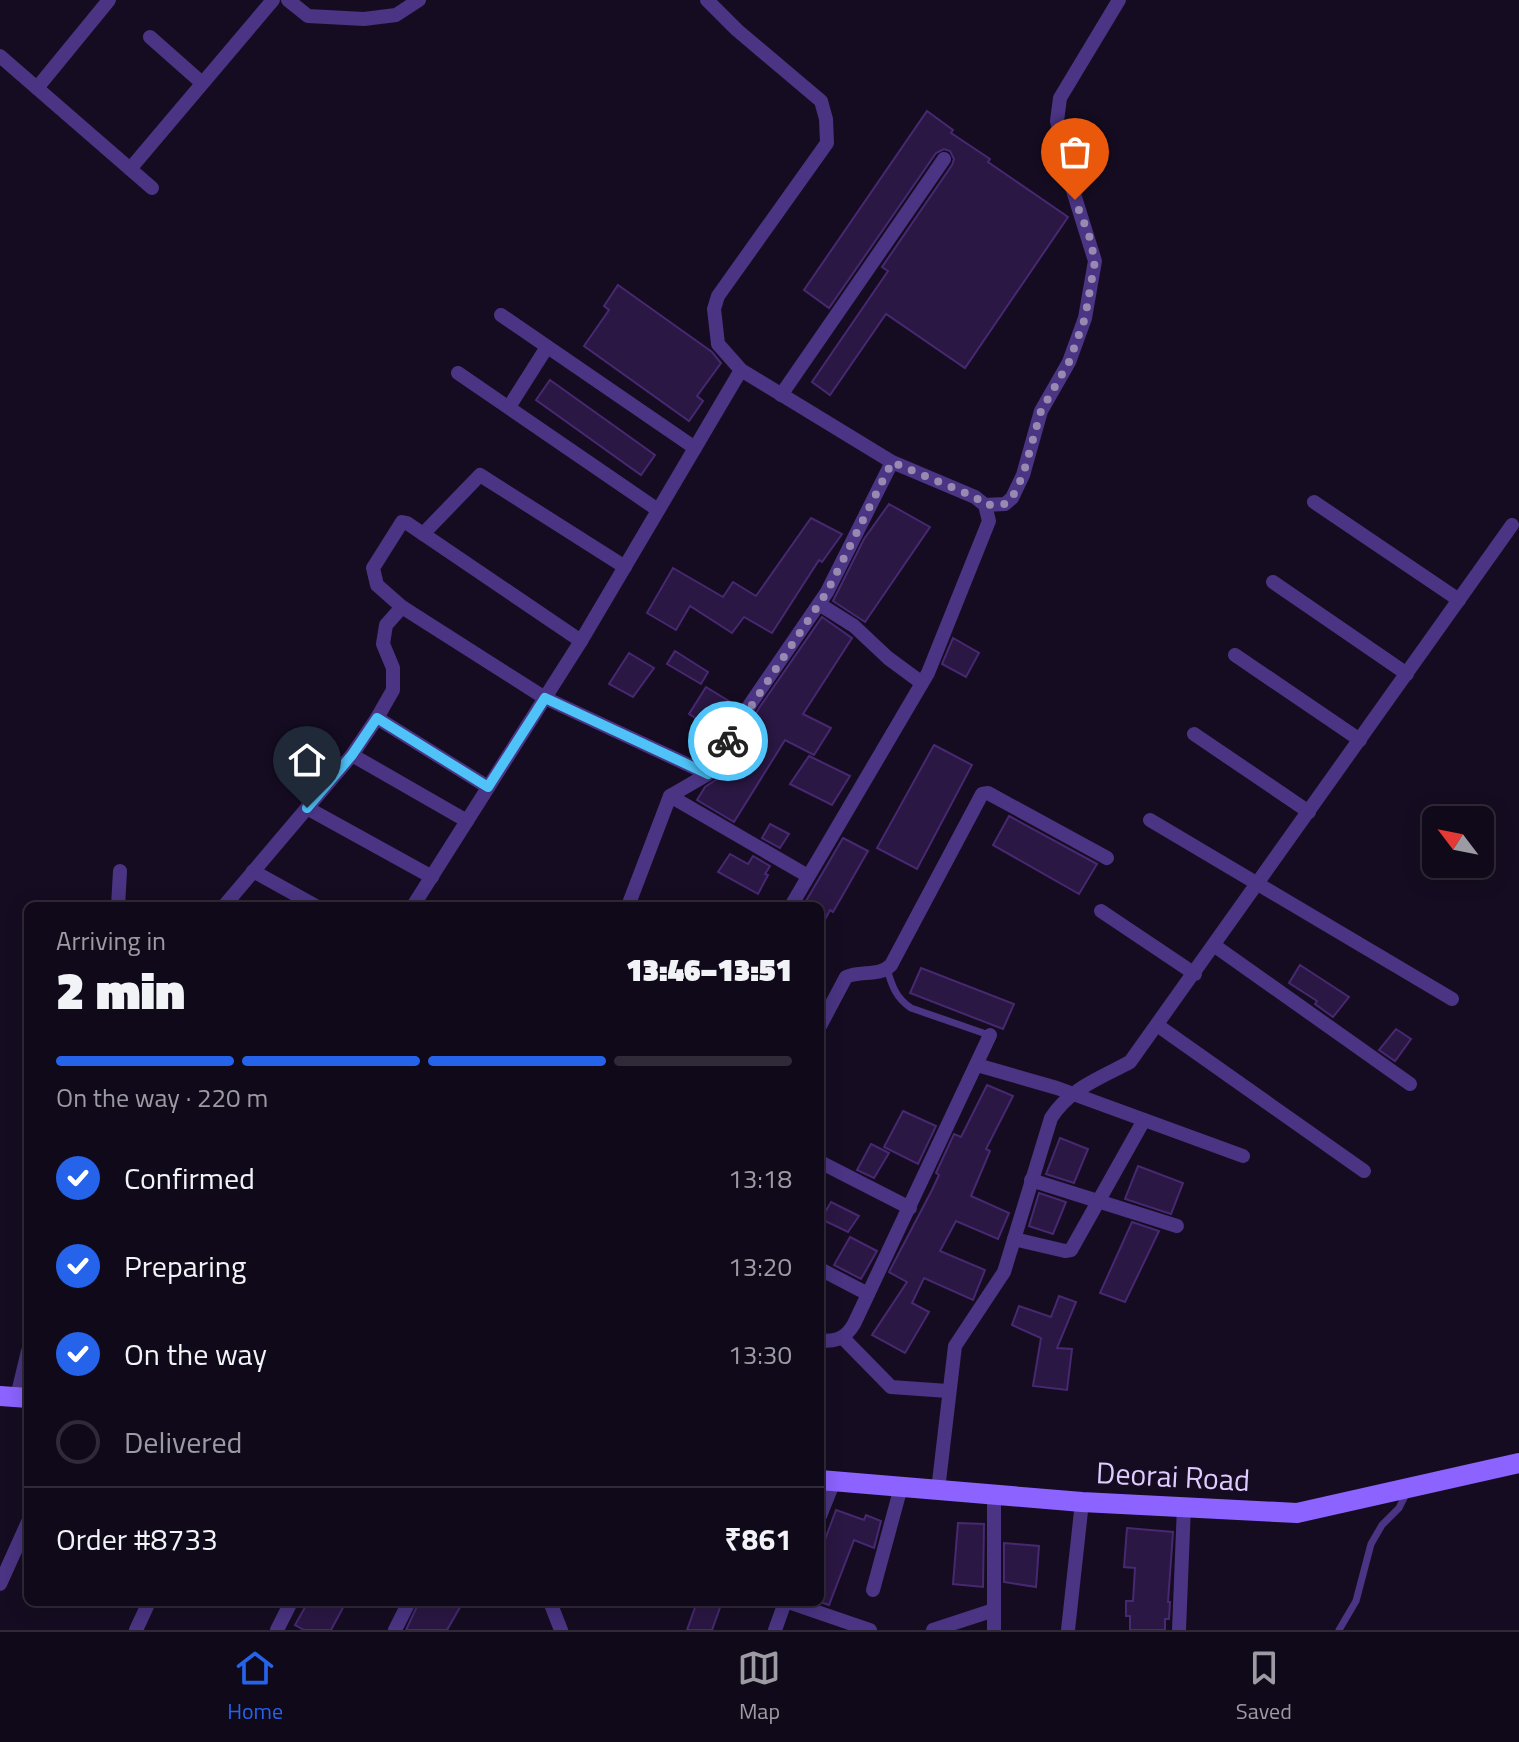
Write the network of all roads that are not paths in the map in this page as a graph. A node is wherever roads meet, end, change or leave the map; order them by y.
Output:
1 (273, 0) edge
2 (288, 0) edge
3 (419, 0) edge
4 (707, 0) edge
5 (1119, 0) edge
6 (103, 2) edge
7 (150, 37) dead end
8 (0, 56) edge
9 (202, 83) junction
10 (37, 88) junction
11 (944, 159) dead end
12 (130, 169) junction
13 (152, 188) dead end
14 (501, 315) dead end
15 (547, 347) junction
16 (741, 370) junction
17 (458, 373) dead end
18 (781, 395) junction
19 (509, 407) junction
20 (695, 448) junction
21 (892, 462) junction
22 (1314, 502) dead end
23 (985, 505) junction
24 (658, 510) junction
25 (1512, 525) dead end
26 (423, 534) junction
27 (625, 567) junction
28 (1273, 582) dead end
29 (1459, 600) junction
30 (819, 604) junction
31 (402, 607) junction
32 (581, 641) junction
33 (1235, 655) dead end
34 (1407, 674) junction
35 (922, 683) junction
36 (545, 698) junction
37 (377, 718) junction
38 (1194, 734) dead end
39 (1360, 740) junction
40 (352, 755) junction
41 (708, 774) junction
42 (488, 787) junction
43 (670, 796) junction
44 (307, 808) junction
45 (1309, 812) junction
46 (1150, 820) dead end
47 (467, 821) junction
48 (1107, 858) dead end
49 (120, 871) dead end
50 (253, 871) junction
51 (808, 876) junction
52 (432, 877) junction
53 (1258, 885) junction
54 (118, 902) edge
55 (227, 902) edge
56 (309, 902) edge
57 (416, 902) edge
58 (630, 902) edge
59 (793, 902) edge
60 (1101, 911) dead end
61 (1215, 946) junction
62 (887, 969) junction
63 (1195, 974) junction
64 (1452, 999) dead end
65 (824, 1018) edge
66 (1157, 1025) junction
67 (990, 1035) joint
68 (977, 1065) junction
69 (1410, 1084) dead end
70 (1071, 1093) junction
71 (1144, 1120) junction
72 (1243, 1156) dead end
73 (824, 1168) edge
74 (1364, 1171) dead end
75 (1031, 1180) junction
76 (1100, 1200) junction
77 (910, 1208) junction
78 (1177, 1226) dead end
79 (1014, 1239) junction
80 (824, 1271) edge
81 (868, 1294) junction
82 (843, 1338) junction
83 (824, 1341) edge
84 (24, 1365) edge
85 (948, 1391) junction
86 (15, 1397) edge
87 (1519, 1463) edge
88 (827, 1480) edge
89 (901, 1487) junction
90 (938, 1490) junction
91 (1408, 1490) junction
92 (994, 1495) junction
93 (1082, 1502) junction
94 (1184, 1506) junction
95 (24, 1531) edge
96 (0, 1584) edge
97 (873, 1590) dead end
98 (147, 1606) edge
99 (289, 1606) edge
100 (407, 1606) edge
101 (552, 1606) edge
102 (785, 1606) edge
103 (799, 1606) edge
104 (994, 1610) junction
105 (280, 1629) edge
106 (136, 1630) edge
107 (395, 1630) edge
108 (561, 1630) edge
109 (775, 1630) edge
110 (870, 1630) edge
111 (933, 1630) edge
112 (994, 1630) edge
113 (1068, 1630) edge
114 (1179, 1630) edge
115 (1339, 1630) edge

1 - 9 street
2 - 3 street
4 - 16 street
5 - 23 street
6 - 10 street
7 - 9 street
8 - 10 street
9 - 12 street
10 - 12 street
11 - 18 street
12 - 13 street
14 - 15 street
15 - 19 street
15 - 20 street
16 - 18 street
16 - 20 street
17 - 19 street
18 - 21 street
19 - 24 street
20 - 24 street
21 - 23 street
21 - 30 street
22 - 29 street
23 - 35 street
24 - 27 street
25 - 29 street
26 - 27 street
26 - 31 street
26 - 32 street
27 - 32 street
28 - 34 street
29 - 34 street
30 - 35 street
30 - 41 street
31 - 36 street
31 - 37 street
32 - 36 street
33 - 39 street
34 - 39 street
35 - 51 street
36 - 41 street
36 - 42 street
37 - 40 street
37 - 42 street
38 - 45 street
39 - 45 street
40 - 44 street
40 - 47 street
41 - 43 street
42 - 47 street
43 - 51 street
43 - 58 street
44 - 50 street
44 - 52 street
45 - 53 street
46 - 53 street
47 - 52 street
48 - 62 street
49 - 54 street
50 - 55 street
50 - 56 street
51 - 59 street
52 - 57 street
53 - 61 street
53 - 64 street
60 - 63 street
61 - 63 street
61 - 69 street
62 - 65 street
62 - 67 lane
63 - 66 street
66 - 70 street
66 - 74 street
67 - 68 street
68 - 70 street
68 - 77 street
70 - 71 street
70 - 75 street
71 - 72 street
71 - 76 street
73 - 77 street
75 - 76 street
75 - 79 street
76 - 78 street
76 - 79 street
77 - 81 street
79 - 85 street
80 - 81 street
81 - 82 street
82 - 83 street
82 - 85 street
84 - 86 street
85 - 90 street
87 - 91 street, Deorai Road
88 - 89 street, Deorai Road
89 - 90 street, Deorai Road
89 - 97 street
90 - 92 street, Deorai Road
91 - 94 street, Deorai Road
91 - 115 lane
92 - 93 street, Deorai Road
92 - 104 street
93 - 94 street, Deorai Road
93 - 113 street
94 - 114 street
95 - 96 street
98 - 106 street
99 - 105 street
100 - 107 street
101 - 108 street
102 - 109 street
103 - 110 street
104 - 111 street
104 - 112 street

